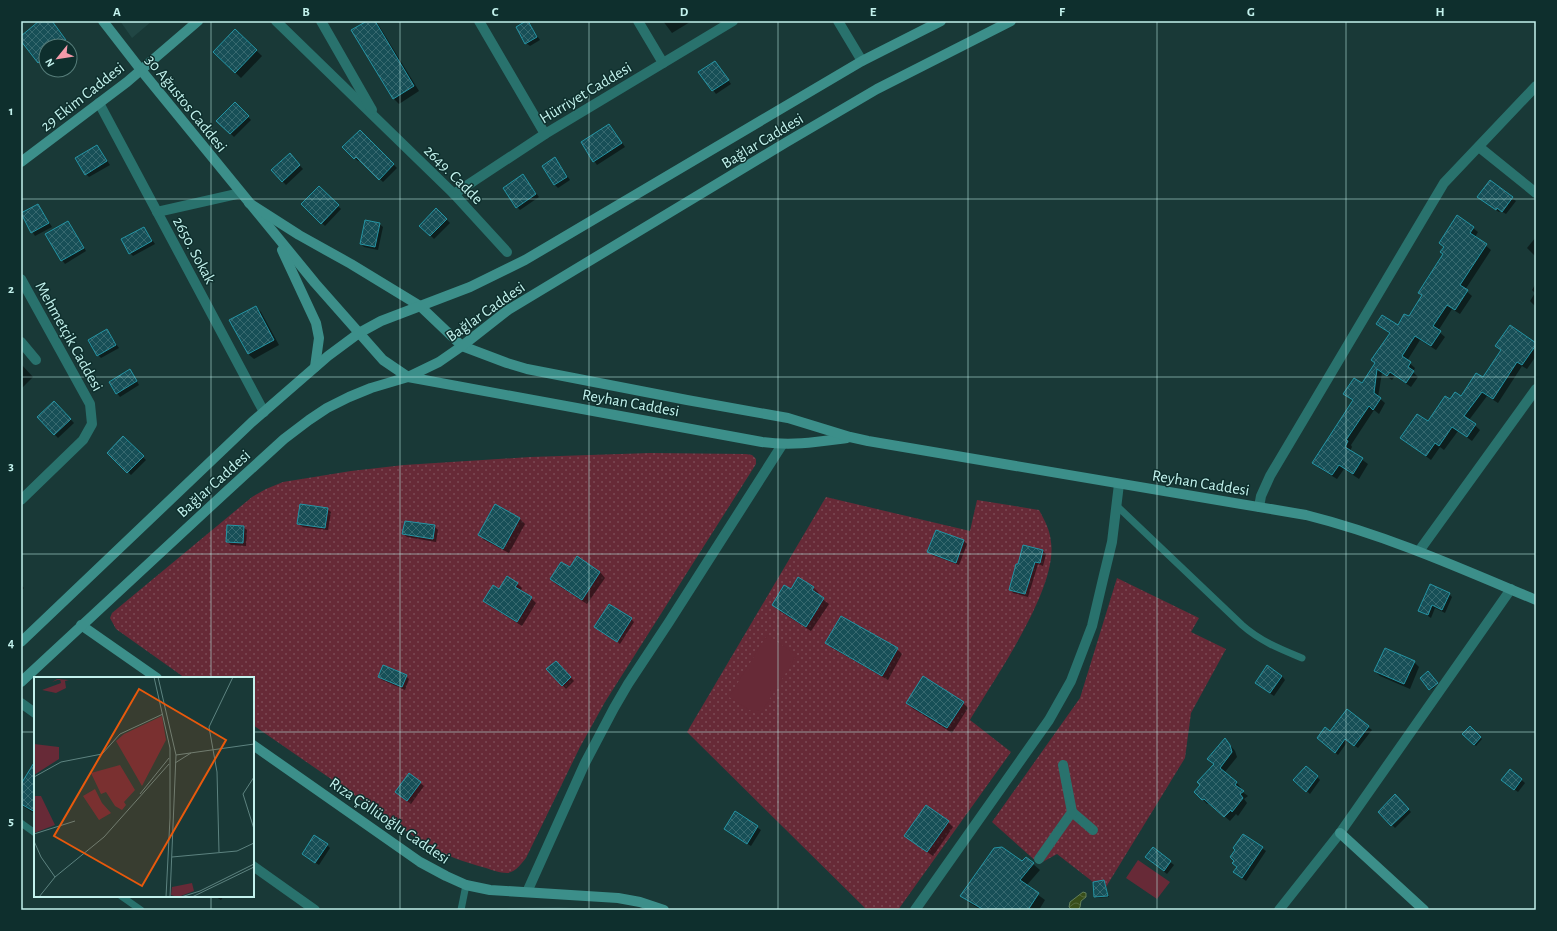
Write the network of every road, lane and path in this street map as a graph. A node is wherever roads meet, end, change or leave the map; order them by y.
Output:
1 (103, 21) edge
2 (198, 21) edge
3 (276, 21) edge
4 (321, 21) edge
5 (479, 21) edge
6 (638, 21) edge
7 (733, 21) edge
8 (838, 21) edge
9 (941, 21) edge
10 (1011, 21) edge
11 (862, 61) junction
12 (663, 63) junction
13 (141, 70) junction
14 (1536, 86) edge
15 (99, 103) junction
16 (378, 120) junction
17 (545, 134) junction
18 (1479, 147) junction
19 (21, 162) edge
20 (241, 193) junction
21 (1536, 193) edge
22 (454, 194) junction
23 (250, 203) junction
24 (157, 212) junction
25 (276, 235) junction
26 (507, 252) dead end
27 (21, 279) edge
28 (420, 306) junction
29 (359, 333) junction
30 (21, 342) edge
31 (462, 346) junction
32 (36, 360) dead end
33 (315, 367) junction
34 (408, 377) junction
35 (1536, 389) edge
36 (264, 412) junction
37 (850, 437) junction
38 (782, 445) junction
39 (1119, 484) junction
40 (21, 500) edge
41 (1118, 507) junction
42 (1259, 507) junction
43 (1419, 551) junction
44 (1511, 589) junction
45 (1536, 600) edge
46 (81, 625) junction
47 (21, 642) edge
48 (1302, 658) dead end
49 (157, 677) edge
50 (21, 682) edge
51 (21, 703) edge
52 (34, 712) edge
53 (254, 746) edge
54 (1063, 765) dead end
55 (1072, 812) junction
56 (21, 823) edge
57 (1093, 830) dead end
58 (34, 832) edge
59 (1340, 833) junction
60 (1039, 859) dead end
61 (254, 867) edge
62 (466, 885) junction
63 (527, 892) junction
64 (122, 897) edge
65 (140, 910) edge
66 (315, 910) edge
67 (461, 910) edge
68 (664, 910) edge
69 (915, 910) edge
70 (1279, 910) edge
71 (1424, 910) edge

1 - 13 street, 30 Ağustos Caddesi
2 - 13 street, 29 Ekim Caddesi
3 - 16 street, 2649. Cadde
4 - 16 street, 2649. Cadde
5 - 17 street
6 - 12 street
7 - 12 street, Hürriyet Caddesi
8 - 11 street
9 - 11 street, Bağlar Caddesi
10 - 31 street, Bağlar Caddesi
11 - 28 street, Bağlar Caddesi
12 - 17 street, Hürriyet Caddesi
13 - 15 street, 29 Ekim Caddesi
13 - 20 street, 30 Ağustos Caddesi
14 - 18 street
15 - 19 street, 29 Ekim Caddesi
15 - 24 street, 2650. Sokak
16 - 22 street, 2649. Cadde
17 - 22 street, Hürriyet Caddesi
18 - 21 street
18 - 42 street
20 - 23 street, 30 Ağustos Caddesi
20 - 24 street
22 - 26 street, 2649. Cadde
23 - 25 street, 30 Ağustos Caddesi
23 - 28 street, 30 Ağustos Caddesi
24 - 36 street, 2650. Sokak
25 - 29 street, 30 Ağustos Caddesi
25 - 33 street
27 - 40 street, Mehmetçik Caddesi
28 - 29 street, Bağlar Caddesi
28 - 31 street, 30 Ağustos Caddesi
29 - 33 street, Bağlar Caddesi
29 - 34 street, 30 Ağustos Caddesi
30 - 32 street
31 - 34 street, Bağlar Caddesi
31 - 37 street, Reyhan Caddesi
33 - 36 street, Bağlar Caddesi
34 - 38 street, Reyhan Caddesi
34 - 46 street, Bağlar Caddesi
35 - 43 street
36 - 47 street, Bağlar Caddesi
37 - 38 street, Reyhan Caddesi
37 - 39 street, Reyhan Caddesi
38 - 63 street
39 - 41 street
39 - 42 street, Reyhan Caddesi
41 - 48 lane
41 - 69 street
42 - 43 street, Reyhan Caddesi
43 - 44 street, Reyhan Caddesi
44 - 45 street, Reyhan Caddesi
44 - 59 street
46 - 49 street
46 - 50 street, Bağlar Caddesi
51 - 52 street
53 - 62 street, Rıza Çöllüoğlu Caddesi
54 - 55 street
55 - 57 street
55 - 60 street
56 - 58 lane
59 - 70 street
59 - 71 street
61 - 66 street
62 - 63 street, Rıza Çöllüoğlu Caddesi
62 - 67 lane
63 - 68 street, Rıza Çöllüoğlu Caddesi
64 - 65 lane

